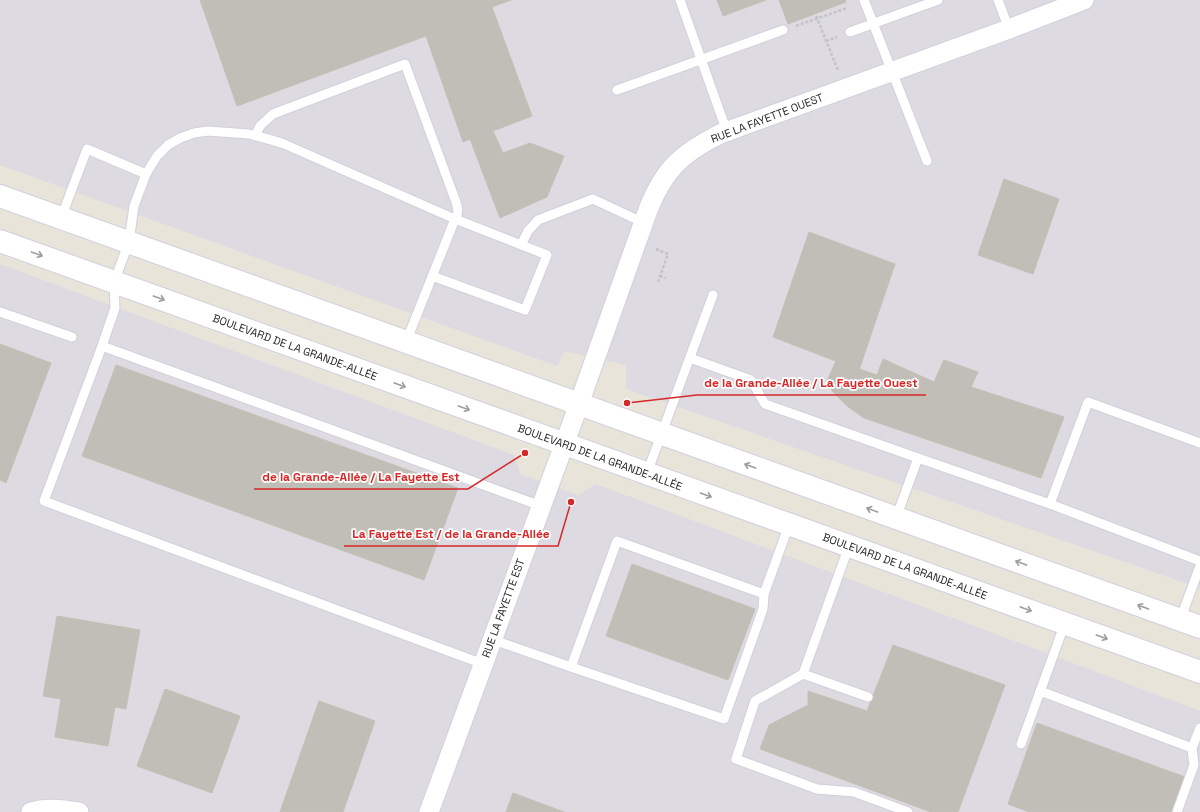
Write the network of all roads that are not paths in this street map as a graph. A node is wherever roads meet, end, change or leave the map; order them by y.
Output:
1 (680, 0) edge
2 (864, 0) edge
3 (938, 0) edge
4 (998, 0) edge
5 (1084, 0) edge
6 (873, 24) junction
7 (787, 29) road end
8 (1010, 29) junction
9 (850, 32) dead end
10 (701, 60) junction
11 (892, 71) junction
12 (617, 90) dead end
13 (727, 132) junction
14 (255, 136) junction
15 (927, 161) dead end
16 (146, 174) junction
17 (0, 196) edge
18 (61, 218) junction
19 (455, 220) junction
20 (644, 223) junction
21 (0, 240) edge
22 (129, 242) junction
23 (521, 245) junction
24 (432, 276) junction
25 (114, 282) junction
26 (713, 295) dead end
27 (0, 312) edge
28 (72, 337) dead end
29 (406, 342) junction
30 (102, 346) junction
31 (690, 358) junction
32 (579, 404) junction
33 (662, 434) junction
34 (564, 443) junction
35 (1200, 443) edge
36 (918, 458) junction
37 (647, 473) junction
38 (1050, 504) junction
39 (541, 506) junction
40 (896, 518) junction
41 (789, 524) junction
42 (849, 546) junction
43 (1200, 561) edge
44 (1200, 566) edge
45 (764, 594) junction
46 (1065, 623) junction
47 (1190, 624) edge
48 (492, 639) junction
49 (482, 664) junction
50 (571, 667) junction
51 (1200, 672) edge
52 (803, 674) junction
53 (1040, 691) junction
54 (868, 697) dead end
55 (1200, 728) edge
56 (1020, 744) dead end
57 (1192, 748) junction
58 (31, 812) edge
59 (78, 812) edge
60 (428, 812) edge
61 (908, 812) edge
62 (1177, 812) edge

1 - 10 lane
2 - 6 lane
3 - 6 lane
4 - 8 lane
5 - 8 street, RUE LA FAYETTE OUEST
6 - 9 lane
6 - 11 lane
7 - 10 lane
8 - 11 street, RUE LA FAYETTE OUEST
10 - 12 lane
10 - 13 lane
11 - 13 street, RUE LA FAYETTE OUEST
11 - 15 lane
13 - 20 street, RUE LA FAYETTE OUEST
14 - 16 lane
14 - 19 lane
14 - 19 lane
16 - 18 lane
16 - 22 lane
17 - 18 street
18 - 22 street
19 - 23 lane
19 - 24 lane
20 - 23 lane
20 - 32 street, RUE LA FAYETTE OUEST
21 -> 25 street, BOULEVARD DE LA GRANDE-ALLÉE
22 - 25 lane
22 - 29 street
23 - 24 lane
24 - 29 lane
25 - 30 lane
25 -> 34 street, BOULEVARD DE LA GRANDE-ALLÉE
26 - 31 lane
27 - 28 lane
29 - 32 street
30 - 39 lane
30 - 49 lane
31 - 33 lane
31 - 36 lane
32 - 33 street
32 - 34 street, RUE LA FAYETTE EST
33 - 37 lane
40 -> 33 street
34 - 37 street, BOULEVARD DE LA GRANDE-ALLÉE
34 - 39 street, RUE LA FAYETTE EST
35 - 38 lane
36 - 38 lane
36 - 40 lane
37 -> 41 street, BOULEVARD DE LA GRANDE-ALLÉE
38 - 43 lane
39 - 48 street, RUE LA FAYETTE EST
47 -> 40 street
41 - 42 street, BOULEVARD DE LA GRANDE-ALLÉE
41 - 45 lane
42 -> 46 street, BOULEVARD DE LA GRANDE-ALLÉE
42 - 52 lane
44 - 47 lane
45 - 50 lane
45 - 50 lane
46 -> 51 street, BOULEVARD DE LA GRANDE-ALLÉE
46 - 53 lane
48 - 49 street, RUE LA FAYETTE EST
48 - 50 lane
49 - 60 street, RUE LA FAYETTE EST
52 - 54 lane
52 - 61 lane
53 - 56 lane
53 - 57 lane
55 - 57 lane
57 - 62 lane
58 - 59 street

